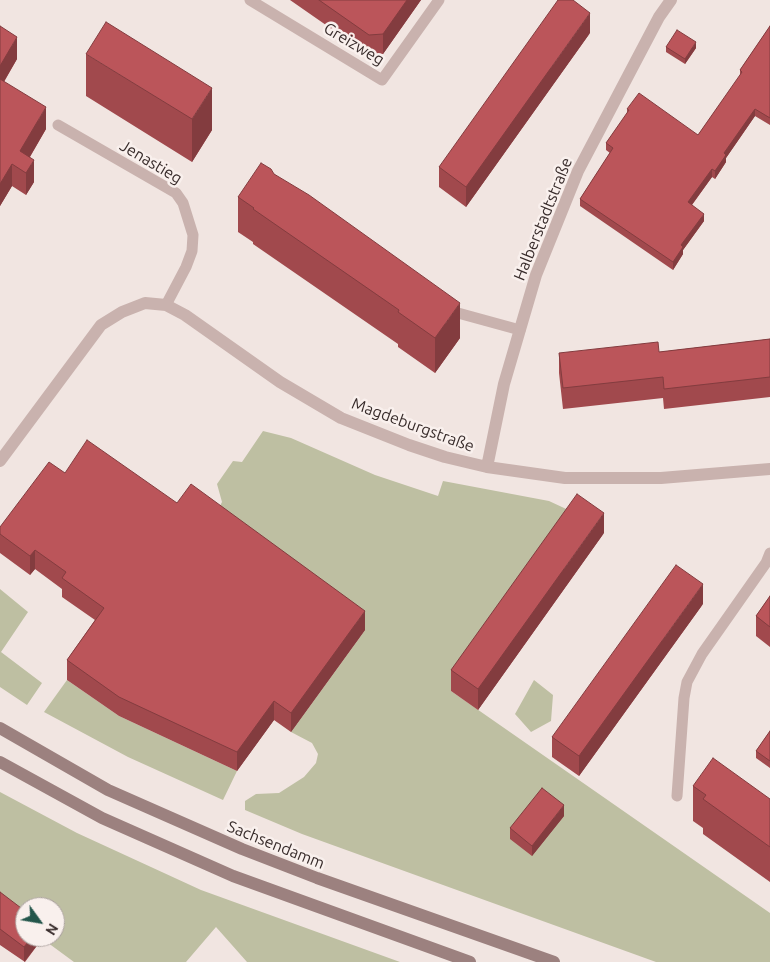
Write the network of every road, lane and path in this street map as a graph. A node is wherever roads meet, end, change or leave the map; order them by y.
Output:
1 (250, 0) edge
2 (440, 0) edge
3 (671, 0) edge
4 (58, 125) dead end
5 (166, 306) junction
6 (432, 306) edge
7 (520, 330) junction
8 (0, 461) edge
9 (487, 467) junction
10 (770, 469) edge
11 (770, 552) edge
12 (0, 728) edge
13 (0, 762) edge
14 (677, 796) dead end
15 (470, 962) edge
16 (554, 962) edge

1 - 2 lane, Greizweg
3 - 7 street, Halberstadtstraße
4 - 5 lane, Jenastieg
5 - 8 street
5 - 9 street, Magdeburgstraße
6 - 7 lane
7 - 9 street, Halberstadtstraße
9 - 10 street, Magdeburgstraße
11 - 14 lane
12 - 16 street, Sachsendamm
13 - 15 street

